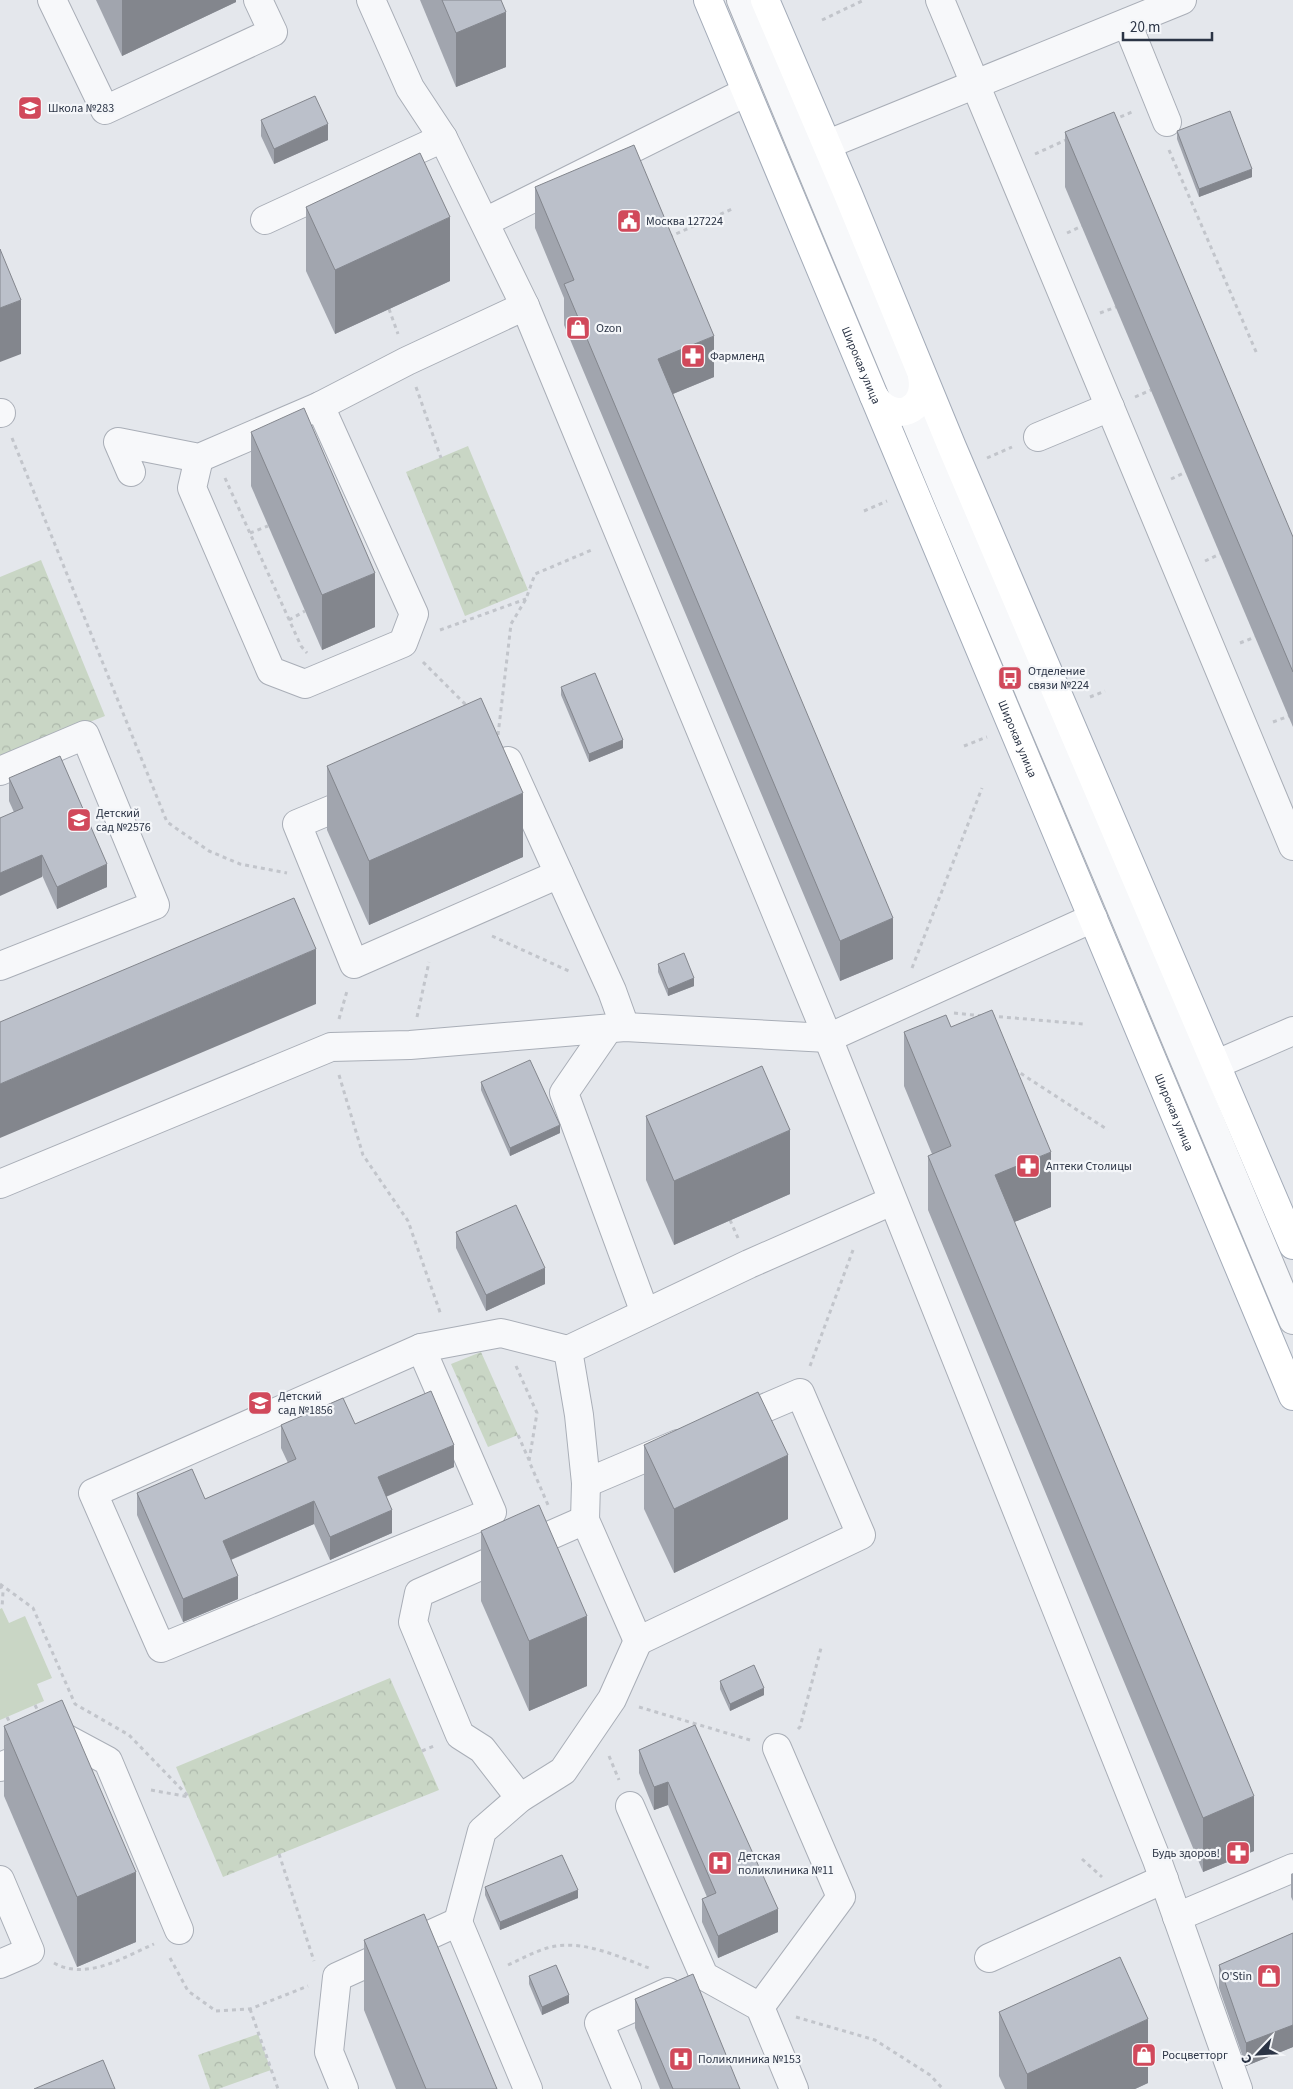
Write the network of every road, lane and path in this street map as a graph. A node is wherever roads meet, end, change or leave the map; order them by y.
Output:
1 (52, 0) edge
2 (258, 0) edge
3 (371, 0) edge
4 (708, 0) edge
5 (742, 0) edge
6 (765, 0) edge
7 (864, 0) edge
8 (940, 0) edge
9 (1182, 0) edge
10 (822, 20) dead end
11 (1126, 22) junction
12 (976, 84) junction
13 (746, 92) junction
14 (1163, 111) junction
15 (1106, 123) edge
16 (443, 138) junction
17 (1070, 138) edge
18 (826, 145) junction
19 (1009, 165) junction
20 (732, 209) dead end
21 (265, 220) dead end
22 (485, 222) junction
23 (666, 239) edge
24 (524, 306) junction
25 (1257, 354) dead end
26 (922, 376) junction
27 (874, 396) junction
28 (320, 406) junction
29 (1110, 407) junction
30 (911, 409) junction
31 (1, 413) edge
32 (1038, 437) dead end
33 (1004, 451) dead end
34 (199, 458) junction
35 (987, 458) dead end
36 (131, 472) dead end
37 (888, 501) dead end
38 (864, 510) dead end
39 (268, 526) edge
40 (250, 533) dead end
41 (621, 538) junction
42 (526, 599) junction
43 (305, 611) edge
44 (290, 620) dead end
45 (403, 643) junction
46 (1105, 691) dead end
47 (1087, 698) dead end
48 (471, 711) edge
49 (495, 735) joint
50 (988, 737) dead end
51 (964, 746) dead end
52 (0, 771) edge
53 (385, 787) edge
54 (982, 788) dead end
55 (1293, 846) edge
56 (559, 874) junction
57 (319, 879) junction
58 (1093, 918) junction
59 (447, 923) junction
60 (0, 966) edge
61 (612, 991) junction
62 (896, 1009) junction
63 (946, 1013) edge
64 (1169, 1023) junction
65 (1083, 1024) dead end
66 (617, 1028) junction
67 (1293, 1031) edge
68 (828, 1038) junction
69 (1206, 1038) junction
70 (410, 1046) junction
71 (1153, 1061) junction
72 (1217, 1064) junction
73 (1009, 1065) edge
74 (356, 1128) dead end
75 (1108, 1130) dead end
76 (0, 1184) edge
77 (892, 1201) junction
78 (867, 1212) junction
79 (1293, 1245) edge
80 (645, 1313) junction
81 (1293, 1320) edge
82 (500, 1333) junction
83 (451, 1342) junction
84 (421, 1348) junction
85 (568, 1350) junction
86 (800, 1393) junction
87 (1293, 1396) edge
88 (518, 1435) dead end
89 (529, 1461) junction
90 (586, 1483) junction
91 (585, 1520) junction
92 (560, 1531) junction
93 (0, 1585) edge
94 (2, 1608) dead end
95 (638, 1641) junction
96 (821, 1648) dead end
97 (612, 1699) junction
98 (595, 1723) junction
99 (777, 1748) junction
100 (0, 1767) edge
101 (189, 1797) dead end
102 (520, 1798) junction
103 (630, 1806) joint
104 (280, 1854) dead end
105 (1293, 1868) edge
106 (1164, 1879) junction
107 (0, 1880) edge
108 (1177, 1918) junction
109 (458, 1922) junction
110 (179, 1930) joint
111 (30, 1950) junction
112 (989, 1958) dead end
113 (172, 1963) dead end
114 (0, 1964) edge
115 (480, 1976) junction
116 (328, 1979) junction
117 (697, 1979) junction
118 (760, 2007) junction
119 (250, 2009) junction
120 (278, 2089) edge
121 (344, 2089) edge
122 (528, 2089) edge
123 (627, 2089) edge
124 (794, 2089) edge
125 (943, 2089) edge
126 (1238, 2089) edge

1 - 2 street
3 - 16 street
4 - 13 main road, Широкая улица
5 - 30 street
6 - 18 main road
7 - 10 path
8 - 12 street
9 - 11 street
11 - 12 street
11 - 14 street
12 - 18 street
12 - 19 street
13 - 22 street
13 - 27 main road, Широкая улица
14 - 15 path
14 - 25 path
16 - 21 street
16 - 22 street
17 - 19 path
18 - 26 main road
19 - 29 street
20 - 23 path
22 - 24 street
24 - 28 street
24 - 41 street
26 - 30 main road
26 - 69 main road
27 - 30 main road
27 - 58 main road, Широкая улица
28 - 34 street
28 - 45 street
29 - 32 street
29 - 55 street
30 - 64 street
31 - 57 path
33 - 35 path
34 - 36 street
34 - 45 street
37 - 38 path
39 - 40 path
41 - 42 path
41 - 68 street
42 - 45 path
42 - 49 path
43 - 44 path
45 - 48 path
46 - 47 path
49 - 56 street
50 - 51 path
52 - 60 street
53 - 57 street
54 - 62 path
56 - 59 street
56 - 61 street
57 - 59 street
58 - 62 street
58 - 71 main road, Широкая улица
59 - 61 path
59 - 70 path
61 - 66 street
62 - 68 street
63 - 65 path
64 - 69 street
64 - 71 street
64 - 81 street
66 - 68 street
66 - 70 street
66 - 80 street
67 - 72 street
68 - 77 street
69 - 72 main road
70 - 76 street
71 - 87 main road, Широкая улица
72 - 79 main road
73 - 75 path
74 - 83 path
77 - 78 street
77 - 106 street
78 - 80 street
78 - 86 path
80 - 85 street
82 - 83 street
82 - 85 street
82 - 89 path
83 - 84 street
84 - 84 street
85 - 90 street
86 - 90 street
86 - 95 street
88 - 89 path
89 - 92 path
90 - 91 street
91 - 92 street
91 - 95 street
92 - 102 street
93 - 94 path
93 - 101 path
95 - 97 street
96 - 99 path
97 - 98 street
97 - 99 path
98 - 102 street
98 - 103 path
99 - 118 street
100 - 110 street
102 - 109 street
103 - 117 street
104 - 116 path
105 - 108 street
106 - 108 street
106 - 112 street
107 - 111 street
108 - 126 street
109 - 115 street
109 - 116 street
110 - 111 path
111 - 114 street
113 - 119 path
115 - 117 path
115 - 122 street
116 - 119 path
116 - 121 street
117 - 118 street
117 - 123 street
118 - 124 street
118 - 125 path
119 - 120 path

